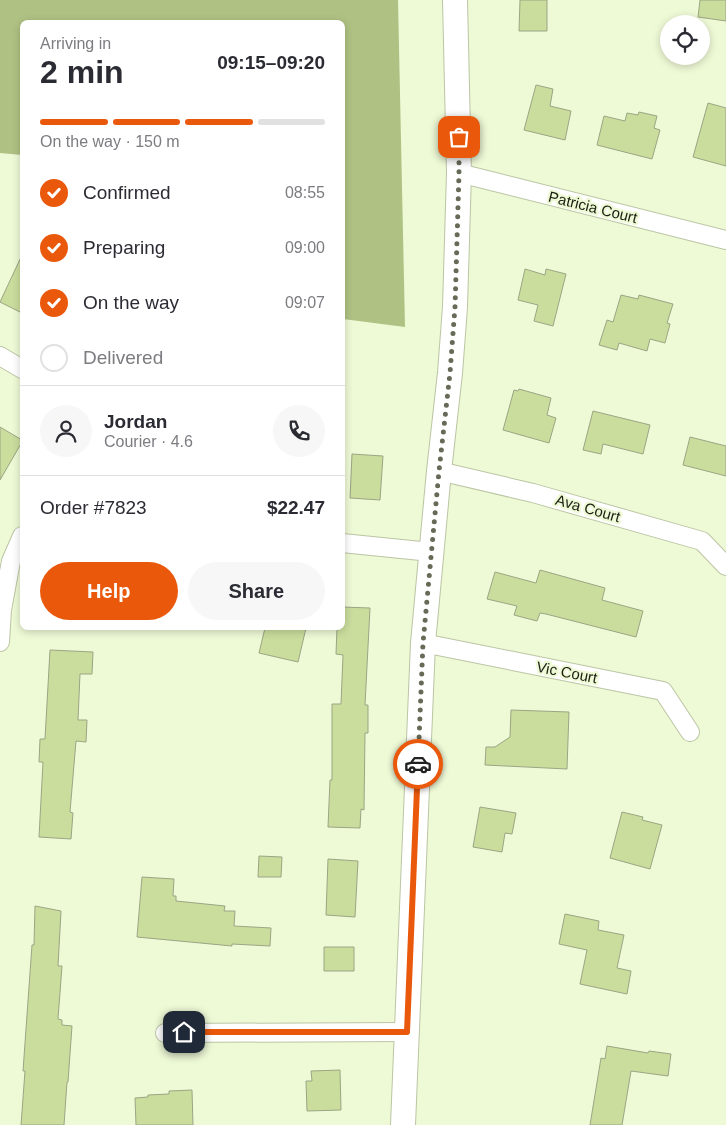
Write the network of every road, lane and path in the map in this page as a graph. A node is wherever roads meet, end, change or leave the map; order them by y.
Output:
1 (455, 0) edge
2 (459, 173) junction
3 (726, 240) edge
4 (0, 356) edge
5 (20, 368) edge
6 (439, 471) junction
7 (20, 541) edge
8 (345, 543) edge
9 (431, 552) junction
10 (726, 566) edge
11 (0, 642) edge
12 (423, 643) junction
13 (690, 732) dead end
14 (164, 1032) dead end
15 (407, 1032) junction
16 (402, 1125) edge

1 - 2 street
2 - 3 street, Patricia Court
2 - 6 street
4 - 5 street
6 - 9 street
6 - 10 street, Ava Court
7 - 11 street
8 - 9 street
9 - 12 street
12 - 13 street, Vic Court
12 - 15 street
14 - 15 street
15 - 16 street

